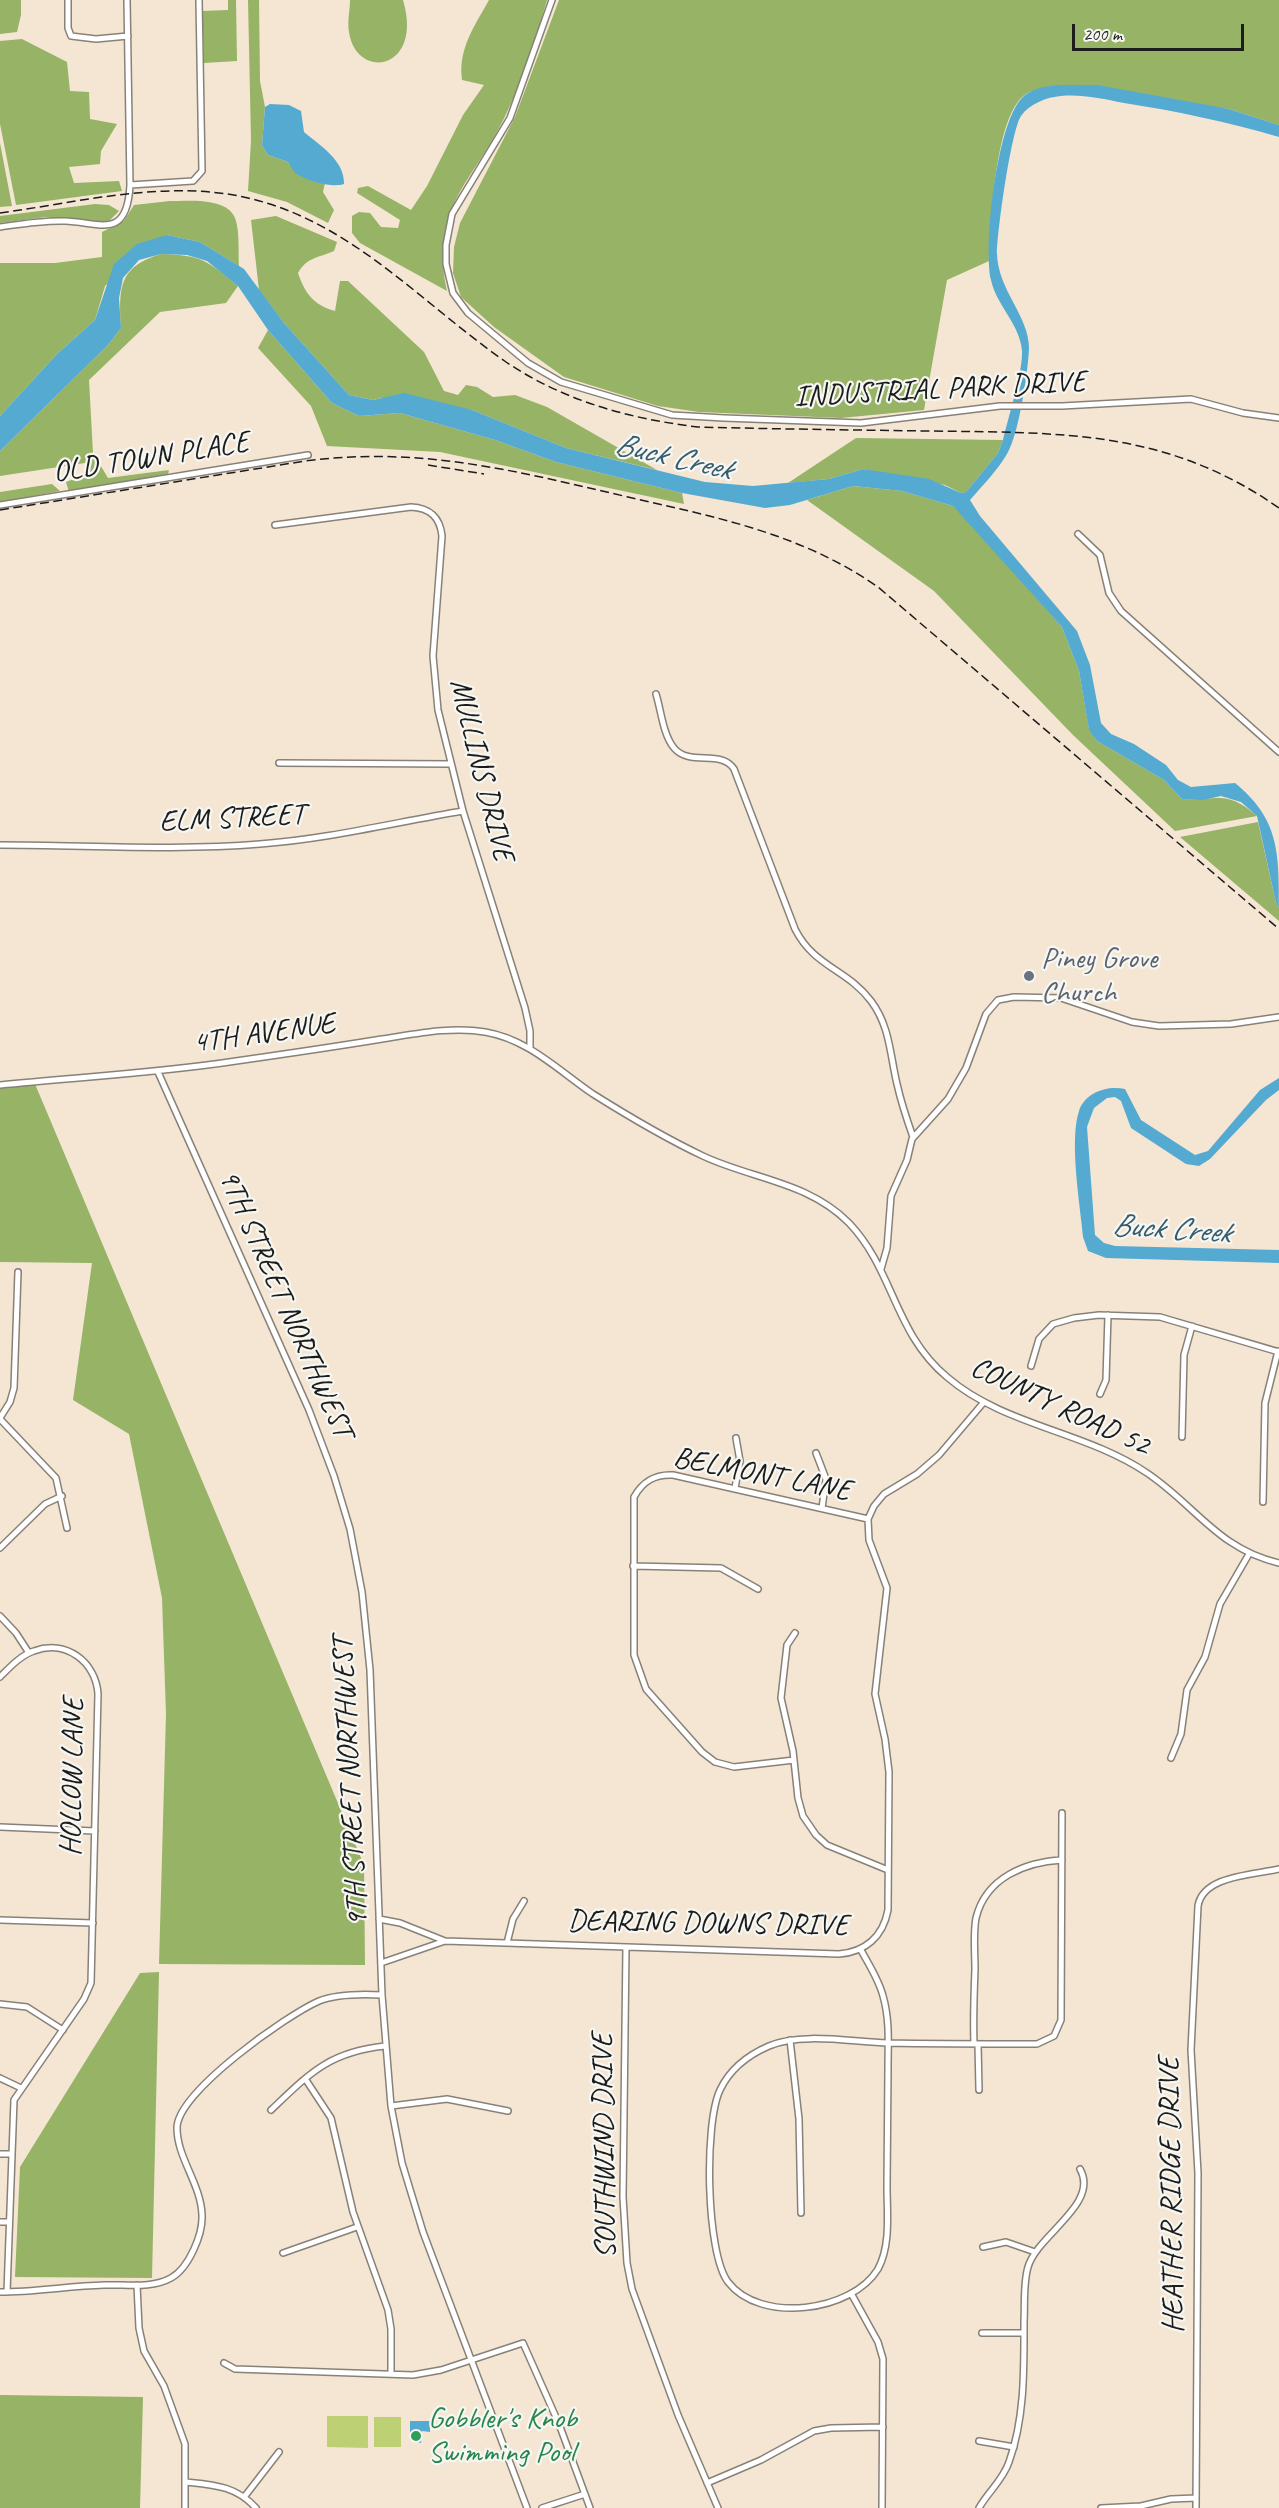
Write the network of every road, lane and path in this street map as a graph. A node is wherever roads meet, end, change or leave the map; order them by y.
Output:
1 (68, 0) edge
2 (128, 0) edge
3 (199, 0) edge
4 (552, 0) edge
5 (128, 36) junction
6 (130, 185) junction
7 (0, 226) edge
8 (1279, 418) edge
9 (308, 455) dead end
10 (0, 505) edge
11 (439, 509) dead end
12 (437, 518) junction
13 (275, 525) dead end
14 (1078, 534) dead end
15 (656, 694) dead end
16 (1279, 752) edge
17 (279, 763) dead end
18 (451, 764) junction
19 (463, 811) junction
20 (0, 845) edge
21 (1279, 1017) edge
22 (530, 1049) junction
23 (158, 1071) junction
24 (0, 1084) edge
25 (913, 1137) junction
26 (881, 1269) junction
27 (18, 1272) dead end
28 (1108, 1315) junction
29 (1192, 1326) junction
30 (1278, 1351) edge
31 (1031, 1366) dead end
32 (1100, 1394) dead end
33 (984, 1402) junction
34 (0, 1418) edge
35 (1182, 1437) dead end
36 (736, 1438) dead end
37 (816, 1453) dead end
38 (735, 1488) junction
39 (62, 1496) junction
40 (1263, 1502) dead end
41 (822, 1508) junction
42 (868, 1519) junction
43 (67, 1528) dead end
44 (0, 1548) edge
45 (1249, 1554) junction
46 (1279, 1563) edge
47 (633, 1566) junction
48 (758, 1589) dead end
49 (0, 1616) edge
50 (795, 1633) dead end
51 (29, 1653) junction
52 (0, 1677) edge
53 (1171, 1758) dead end
54 (794, 1760) junction
55 (1062, 1812) dead end
56 (0, 1827) edge
57 (95, 1831) junction
58 (1062, 1860) junction
59 (1279, 1869) edge
60 (888, 1870) junction
61 (524, 1901) dead end
62 (379, 1919) junction
63 (0, 1920) edge
64 (93, 1923) junction
65 (445, 1941) junction
66 (507, 1943) junction
67 (626, 1947) junction
68 (861, 1950) junction
69 (381, 1963) junction
70 (382, 1995) junction
71 (0, 2004) edge
72 (63, 2030) junction
73 (790, 2040) junction
74 (888, 2043) junction
75 (976, 2044) junction
76 (385, 2046) junction
77 (0, 2078) edge
78 (306, 2080) junction
79 (21, 2088) junction
80 (979, 2090) dead end
81 (391, 2106) junction
82 (271, 2110) dead end
83 (508, 2111) dead end
84 (0, 2154) edge
85 (11, 2154) junction
86 (1080, 2169) dead end
87 (801, 2213) dead end
88 (0, 2222) edge
89 (9, 2222) junction
90 (357, 2227) junction
91 (983, 2247) dead end
92 (1035, 2252) junction
93 (283, 2253) dead end
94 (136, 2285) junction
95 (3, 2292) edge
96 (852, 2295) junction
97 (982, 2333) dead end
98 (1024, 2333) junction
99 (470, 2360) junction
100 (224, 2363) dead end
101 (391, 2374) junction
102 (883, 2427) junction
103 (979, 2441) dead end
104 (1014, 2448) junction
105 (279, 2452) dead end
106 (186, 2482) junction
107 (707, 2483) junction
108 (585, 2494) junction
109 (244, 2496) junction
110 (1196, 2498) junction
111 (185, 2508) edge
112 (256, 2508) edge
113 (527, 2508) edge
114 (542, 2508) edge
115 (590, 2508) edge
116 (718, 2508) edge
117 (882, 2508) edge
118 (979, 2508) edge
119 (1101, 2508) edge
120 (1196, 2508) edge

1 - 5 street
2 - 5 street
3 - 6 street
4 - 8 street, INDUSTRIAL PARK DRIVE
5 - 6 street
6 - 7 street
9 - 10 street, OLD TOWN PLACE
11 - 12 street
12 - 13 street
12 - 18 street, MULLINS DRIVE
14 - 16 street
15 - 25 street
17 - 18 street
18 - 19 street, MULLINS DRIVE
19 - 20 street, ELM STREET
19 - 22 street, MULLINS DRIVE
21 - 25 street
22 - 23 street, 4TH AVENUE
22 - 26 street, COUNTY ROAD 52
23 - 24 street, 4TH AVENUE
23 - 62 street, 9TH STREET NORTHWEST
25 - 26 street
26 - 33 street, COUNTY ROAD 52
27 - 34 street
28 - 29 street
28 - 31 street
28 - 32 street
29 - 30 street
29 - 35 street
30 - 40 street
33 - 42 street
33 - 45 street, COUNTY ROAD 52
34 - 39 street
36 - 38 street
37 - 41 street
38 - 41 street, BELMONT LANE
38 - 47 street, BELMONT LANE
39 - 43 street
39 - 44 street
41 - 42 street, BELMONT LANE
42 - 60 street, DEARING DOWNS DRIVE
45 - 46 street, COUNTY ROAD 52
45 - 53 street
47 - 48 street
47 - 54 street, BELMONT LANE
49 - 51 street
50 - 54 street
51 - 52 street
51 - 57 street, HOLLOW LANE
54 - 60 street
55 - 58 street
56 - 57 street
57 - 64 street, HOLLOW LANE
58 - 75 street
58 - 75 street
59 - 110 street, HEATHER RIDGE DRIVE
60 - 68 street, DEARING DOWNS DRIVE
61 - 66 street
62 - 65 street, DEARING DOWNS DRIVE
62 - 69 street, 9TH STREET NORTHWEST
63 - 64 street
64 - 72 street, HOLLOW LANE
65 - 66 street, DEARING DOWNS DRIVE
65 - 69 street, DEARING DOWNS DRIVE
66 - 67 street, DEARING DOWNS DRIVE
67 - 68 street, DEARING DOWNS DRIVE
67 - 107 street, SOUTHWIND DRIVE
68 - 74 street
69 - 70 street, 9TH STREET NORTHWEST
70 - 76 street, 9TH STREET NORTHWEST
70 - 94 street
71 - 72 street
72 - 79 street, HOLLOW LANE
73 - 74 street
73 - 87 street
73 - 96 street
74 - 75 street
74 - 96 street
75 - 80 street
76 - 78 street
76 - 81 street, 9TH STREET NORTHWEST
77 - 79 street
78 - 82 street
78 - 90 street
79 - 85 street
81 - 83 street
81 - 99 street, 9TH STREET NORTHWEST
84 - 85 street
85 - 89 street
86 - 92 street
88 - 89 street
89 - 95 street
90 - 93 street
90 - 101 street
91 - 92 street
92 - 98 street
94 - 95 street
94 - 106 street
96 - 102 street
97 - 98 street
98 - 104 street
99 - 101 street
99 - 108 street
99 - 113 street, 9TH STREET NORTHWEST
100 - 101 street
102 - 107 street
102 - 117 street
103 - 104 street
104 - 118 street
105 - 109 street
106 - 109 street
106 - 111 street
107 - 116 street, SOUTHWIND DRIVE
108 - 114 street
108 - 115 street
109 - 112 street
110 - 119 street
110 - 120 street, HEATHER RIDGE DRIVE

